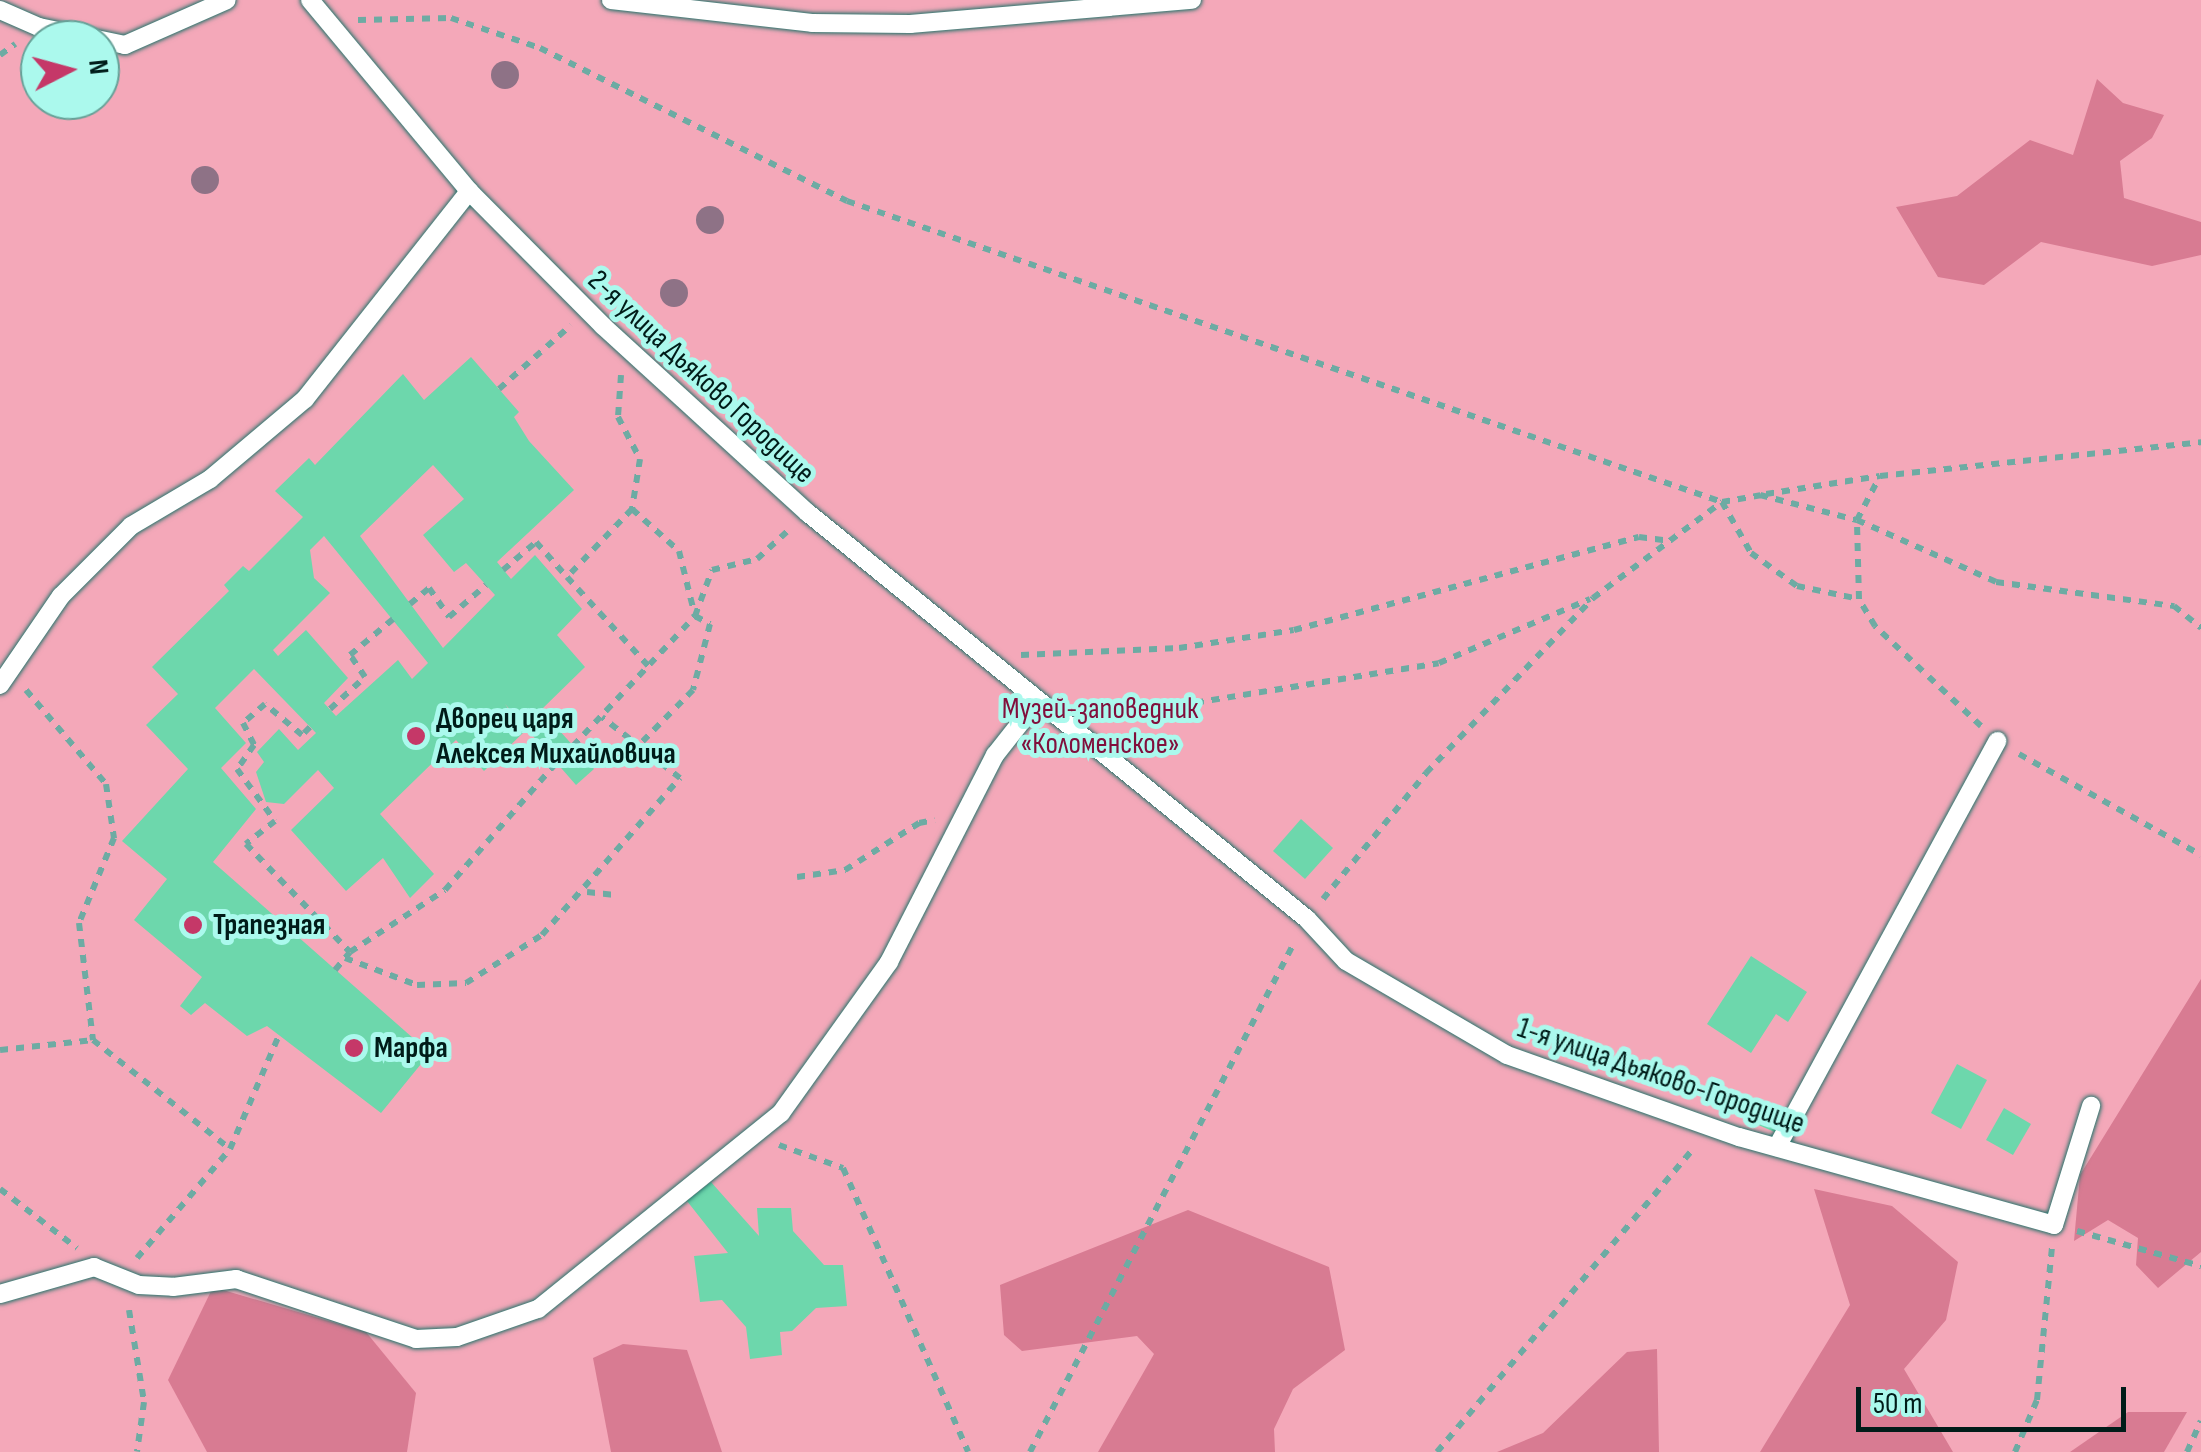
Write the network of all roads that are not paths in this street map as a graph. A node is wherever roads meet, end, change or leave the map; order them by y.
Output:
1 (226, 0) edge
2 (310, 0) edge
3 (610, 0) edge
4 (1192, 0) edge
5 (0, 10) edge
6 (468, 191) junction
7 (4, 677) edge
8 (1036, 703) junction
9 (1997, 741) road end
10 (1098, 750) joint
11 (2091, 1106) dead end
12 (1777, 1148) junction
13 (0, 1294) edge

1 - 5 lane
2 - 6 lane, 2-я улица Дьяково Городище
3 - 4 lane
6 - 7 lane
6 - 8 lane, 2-я улица Дьяково Городище
8 - 10 lane, 2-я улица Дьяково Городище
8 - 13 lane
9 - 12 lane
10 - 12 lane, 1-я улица Дьяково-Городище
11 - 12 lane, 1-я улица Дьяково-Городище

